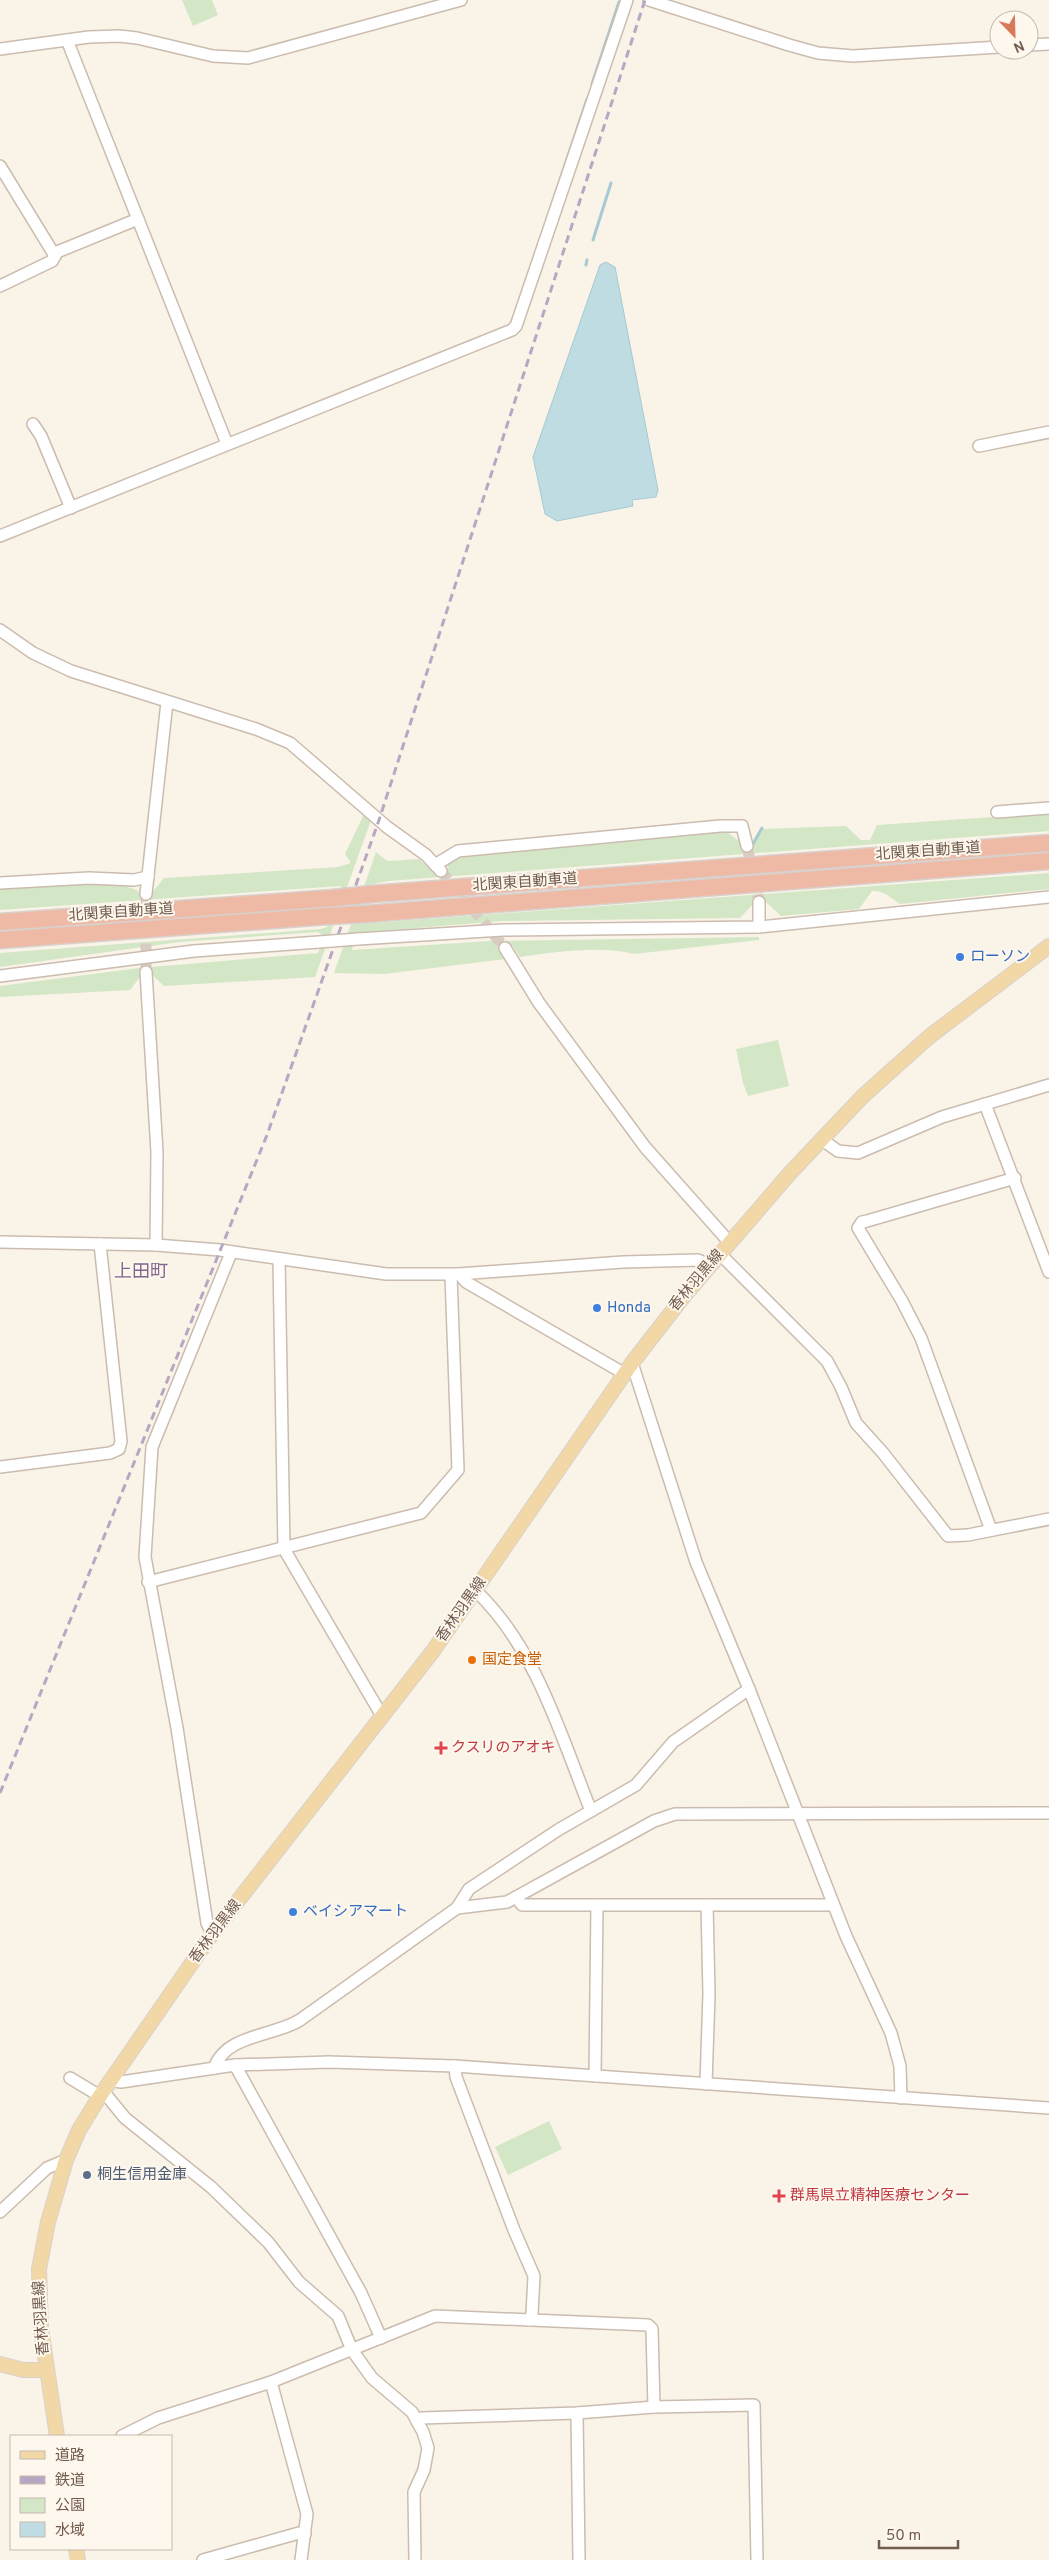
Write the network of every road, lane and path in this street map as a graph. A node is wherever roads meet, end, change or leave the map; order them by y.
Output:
1 (461, 0) edge
2 (627, 0) edge
3 (649, 0) edge
4 (67, 40) junction
5 (989, 48) edge
6 (0, 49) edge
7 (0, 166) edge
8 (138, 219) junction
9 (55, 256) junction
10 (0, 286) edge
11 (33, 424) dead end
12 (1049, 432) edge
13 (227, 444) junction
14 (979, 446) dead end
15 (71, 508) junction
16 (0, 536) edge
17 (0, 630) edge
18 (167, 702) junction
19 (1049, 808) edge
20 (997, 812) dead end
21 (1049, 843) edge
22 (747, 846) tunnel mouth
23 (1049, 861) edge
24 (148, 876) junction
25 (0, 883) edge
26 (146, 894) tunnel mouth
27 (1049, 897) edge
28 (759, 902) tunnel mouth
29 (0, 922) edge
30 (759, 927) junction
31 (0, 940) edge
32 (1049, 946) edge
33 (505, 948) tunnel mouth
34 (146, 972) tunnel mouth
35 (0, 976) edge
36 (1049, 1085) edge
37 (985, 1104) junction
38 (821, 1140) junction
39 (1015, 1178) junction
40 (0, 1242) edge
41 (730, 1243) junction
42 (100, 1244) junction
43 (156, 1245) junction
44 (231, 1253) junction
45 (720, 1254) junction
46 (279, 1259) junction
47 (710, 1265) junction
48 (1049, 1272) edge
49 (455, 1275) junction
50 (628, 1369) junction
51 (0, 1467) edge
52 (1049, 1519) edge
53 (991, 1530) junction
54 (284, 1549) junction
55 (148, 1582) junction
56 (476, 1591) junction
57 (749, 1689) junction
58 (382, 1716) junction
59 (590, 1811) junction
60 (797, 1813) junction
61 (1049, 1813) edge
62 (516, 1897) junction
63 (597, 1905) junction
64 (708, 1905) junction
65 (833, 1905) junction
66 (457, 1908) junction
67 (212, 1934) junction
68 (235, 2065) junction
69 (455, 2066) junction
70 (214, 2068) junction
71 (595, 2076) junction
72 (70, 2078) dead end
73 (706, 2084) junction
74 (104, 2089) junction
75 (901, 2098) junction
76 (1049, 2108) edge
77 (66, 2160) junction
78 (0, 2212) edge
79 (529, 2320) junction
80 (381, 2338) junction
81 (352, 2350) junction
82 (0, 2364) edge
83 (47, 2370) junction
84 (271, 2382) junction
85 (654, 2407) junction
86 (577, 2413) junction
87 (417, 2421) junction
88 (57, 2435) edge
89 (124, 2435) edge
90 (305, 2534) junction
91 (204, 2560) edge
92 (301, 2560) edge
93 (415, 2560) edge
94 (579, 2560) edge
95 (757, 2560) edge

1 - 4 street
2 - 13 street
3 - 5 street
4 - 6 street
4 - 8 street
7 - 9 street
8 - 9 street
8 - 13 street
9 - 10 street
11 - 15 street
12 - 14 street
13 - 15 street
15 - 16 street
17 - 18 street
18 - 22 street
18 - 24 street
19 - 20 street
21 - 29 highway, 北関東自動車道, bridge
23 - 31 highway, 北関東自動車道, bridge
24 - 25 street
24 - 26 street
27 - 30 street
28 - 30 street
30 - 35 street, bridge
32 - 38 main road, 香林羽黒線
33 - 41 street
34 - 43 street
36 - 37 street
37 - 38 street
37 - 39 street
38 - 41 main road, 香林羽黒線
39 - 48 street
39 - 53 street
40 - 42 street
41 - 45 main road, 香林羽黒線
42 - 43 street
42 - 51 street
43 - 44 street
44 - 46 street
44 - 55 street
45 - 47 main road, 香林羽黒線
45 - 53 street
46 - 49 street
46 - 54 street
47 - 49 street
47 - 50 main road, 香林羽黒線
49 - 50 street
49 - 54 street
50 - 56 main road, 香林羽黒線
50 - 57 street
52 - 53 street
54 - 55 street
54 - 58 street
55 - 67 street
56 - 58 main road, 香林羽黒線
56 - 59 street
57 - 59 street
57 - 60 street
58 - 67 main road, 香林羽黒線
59 - 66 street
60 - 61 street
60 - 62 street
60 - 65 street
62 - 63 street
62 - 66 street
63 - 64 street
63 - 71 street
64 - 65 street
64 - 73 street
65 - 75 street
66 - 70 street
67 - 74 main road, 香林羽黒線
68 - 69 street
68 - 70 street
68 - 80 street
69 - 71 street
69 - 79 street
70 - 74 street
71 - 73 street
72 - 74 street
73 - 75 street
74 - 77 main road, 香林羽黒線
74 - 81 street
75 - 76 street
77 - 78 street
77 - 83 main road, 香林羽黒線
79 - 80 street
79 - 85 street
80 - 81 street
81 - 84 street
81 - 87 street
82 - 83 main road
83 - 88 main road, 香林羽黒線
84 - 89 street
84 - 90 street
85 - 86 street
85 - 95 street
86 - 87 street
86 - 94 street
87 - 93 street
90 - 91 street
90 - 92 street

